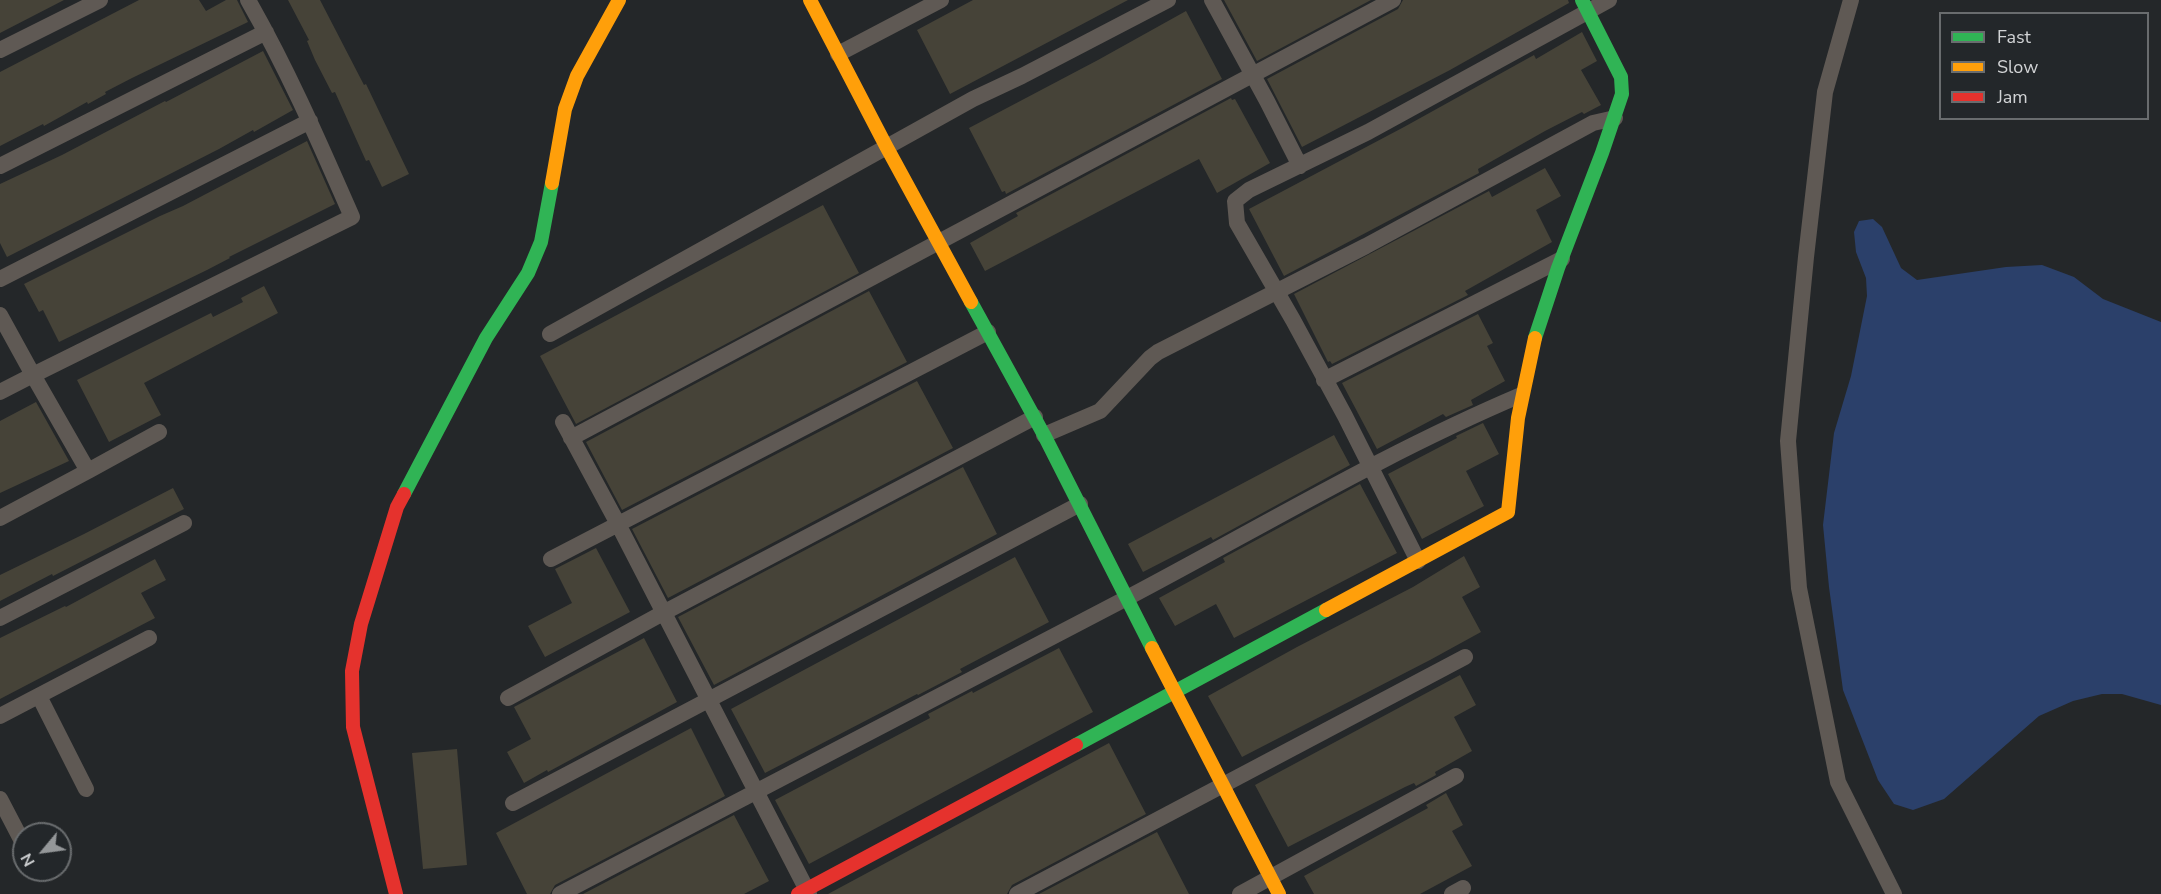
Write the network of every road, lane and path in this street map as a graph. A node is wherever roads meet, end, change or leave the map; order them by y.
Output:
1 (100, 0) edge
2 (248, 0) edge
3 (619, 0) edge
4 (810, 0) edge
5 (941, 0) edge
6 (1168, 0) edge
7 (1212, 0) edge
8 (1394, 0) edge
9 (1609, 0) edge
10 (1851, 0) edge
11 (1585, 6) edge
12 (266, 32) junction
13 (0, 50) edge
14 (838, 54) junction
15 (1252, 74) junction
16 (1615, 118) junction
17 (310, 121) junction
18 (886, 146) junction
19 (0, 166) edge
20 (1300, 166) junction
21 (939, 244) junction
22 (1562, 259) junction
23 (0, 279) edge
24 (1276, 291) junction
25 (0, 315) edge
26 (988, 332) junction
27 (550, 334) dead end
28 (33, 375) junction
29 (1324, 380) junction
30 (0, 392) edge
31 (1521, 395) junction
32 (1035, 417) junction
33 (563, 422) dead end
34 (159, 432) dead end
35 (1044, 435) junction
36 (571, 438) junction
37 (1370, 467) junction
38 (88, 471) junction
39 (1080, 504) junction
40 (0, 518) edge
41 (184, 523) dead end
42 (618, 524) junction
43 (551, 559) dead end
44 (1418, 561) junction
45 (1126, 598) junction
46 (663, 613) junction
47 (0, 618) edge
48 (149, 638) dead end
49 (1465, 657) dead end
50 (1175, 691) junction
51 (39, 696) junction
52 (508, 698) dead end
53 (708, 699) junction
54 (0, 716) edge
55 (1456, 776) dead end
56 (1222, 786) junction
57 (86, 789) dead end
58 (756, 791) junction
59 (0, 799) edge
60 (513, 803) dead end
61 (12, 822) edge
62 (1271, 878) junction
63 (805, 893) edge
64 (396, 894) edge
65 (560, 894) edge
66 (1017, 894) edge
67 (1240, 894) edge
68 (1279, 894) edge
69 (1894, 894) edge

1 - 13 street
2 - 12 street
3 - 64 street
4 - 14 street
5 - 14 street
6 - 18 street
7 - 15 street
8 - 15 street
9 - 11 street
10 - 69 street
11 - 16 street
11 - 20 street
12 - 17 street
12 - 19 street
14 - 18 street
15 - 20 street
15 - 21 street
16 - 22 street
16 - 24 street
17 - 23 street
17 - 28 street
18 - 21 street
18 - 27 street
20 - 24 street
21 - 26 street
21 - 36 street
22 - 29 street
22 - 31 street
24 - 29 street
24 - 35 street
25 - 28 street
26 - 32 street
26 - 42 street
28 - 30 street
28 - 38 street
29 - 37 street
31 - 37 street
31 - 44 street
32 - 35 street
32 - 46 street
33 - 36 street
34 - 38 street
35 - 39 street
36 - 42 street
37 - 44 street
37 - 45 street
38 - 40 street
39 - 45 street
39 - 53 street
41 - 47 street
42 - 43 street
42 - 46 street
44 - 50 street
45 - 50 street
45 - 58 street
46 - 52 street
46 - 53 street
48 - 51 street
49 - 56 street
50 - 56 street
50 - 63 street
51 - 54 street
51 - 57 street
53 - 58 street
53 - 60 street
55 - 62 street
56 - 62 street
56 - 66 street
58 - 63 street
58 - 65 street
59 - 61 street
62 - 67 street
62 - 68 street

